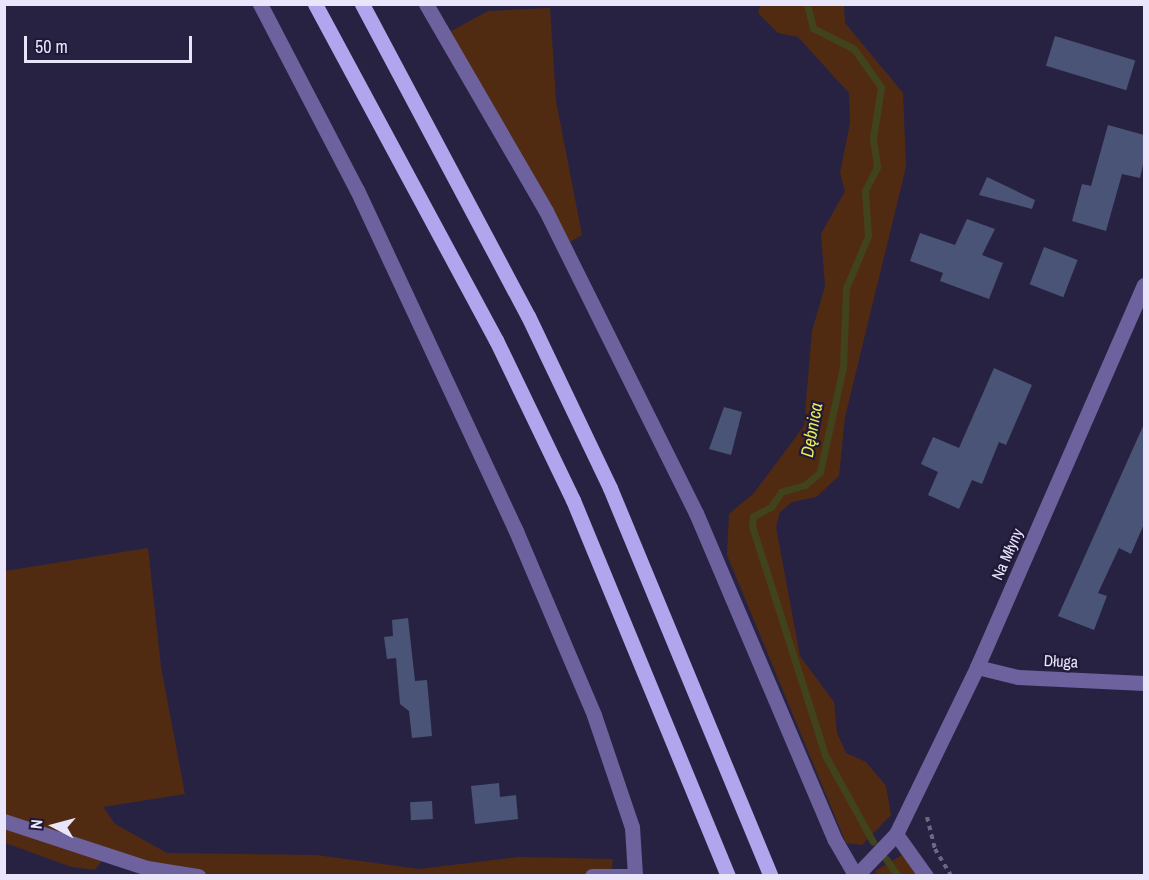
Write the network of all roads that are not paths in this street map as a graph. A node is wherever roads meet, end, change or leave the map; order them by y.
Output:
1 (260, 4) edge
2 (315, 4) edge
3 (362, 4) edge
4 (426, 4) edge
5 (1144, 285) edge
6 (976, 668) junction
7 (1144, 683) edge
8 (4, 820) edge
9 (896, 834) junction
10 (635, 875) edge
11 (856, 875) edge
12 (198, 876) edge
13 (592, 876) edge
14 (728, 876) edge
15 (771, 876) edge
16 (926, 876) edge

1 - 10 street
2 - 14 main road
3 - 15 main road
4 - 11 street
5 - 6 street, Na Młyny
6 - 7 street, Długa
6 - 9 street, Na Młyny
8 - 12 street
9 - 11 street, Na Młyny
9 - 16 street
10 - 13 street

